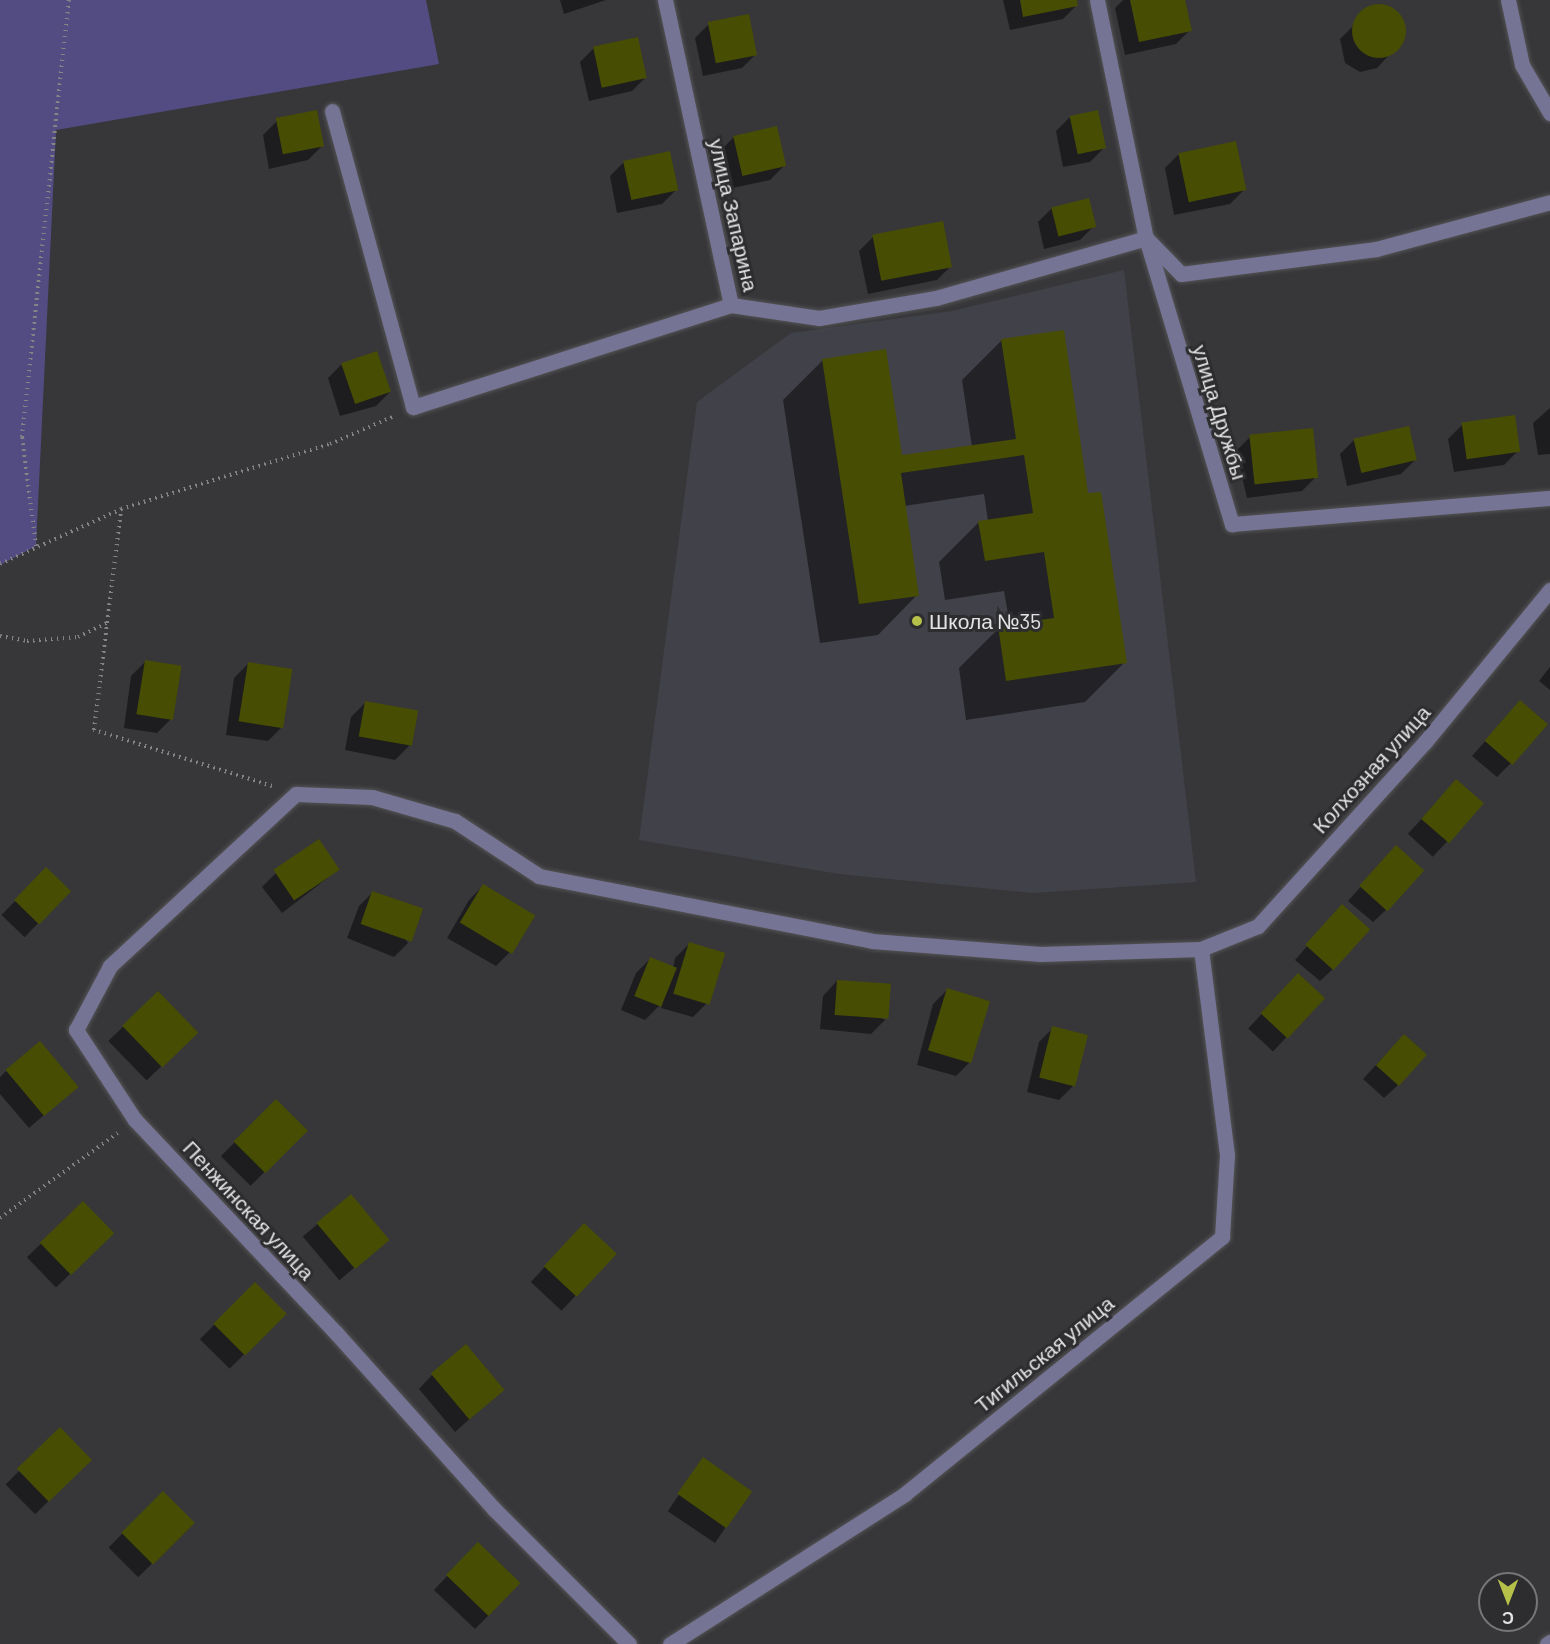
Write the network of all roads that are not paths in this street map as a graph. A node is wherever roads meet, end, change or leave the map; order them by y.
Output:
1 (665, 0) edge
2 (1097, 0) edge
3 (1508, 0) edge
4 (333, 111) dead end
5 (1550, 113) edge
6 (1550, 202) edge
7 (1146, 238) junction
8 (731, 305) junction
9 (1550, 498) edge
10 (1550, 590) edge
11 (1201, 949) junction
12 (629, 1644) edge
13 (670, 1644) edge

1 - 8 street, улица Запарина
2 - 7 street, улица Дружбы
3 - 5 street
4 - 8 street
6 - 7 street
7 - 8 street, улица Запарина
7 - 9 street, улица Дружбы
10 - 11 street, Колхозная улица
11 - 12 street, Пенжинская улица
11 - 13 street, Тигильская улица

